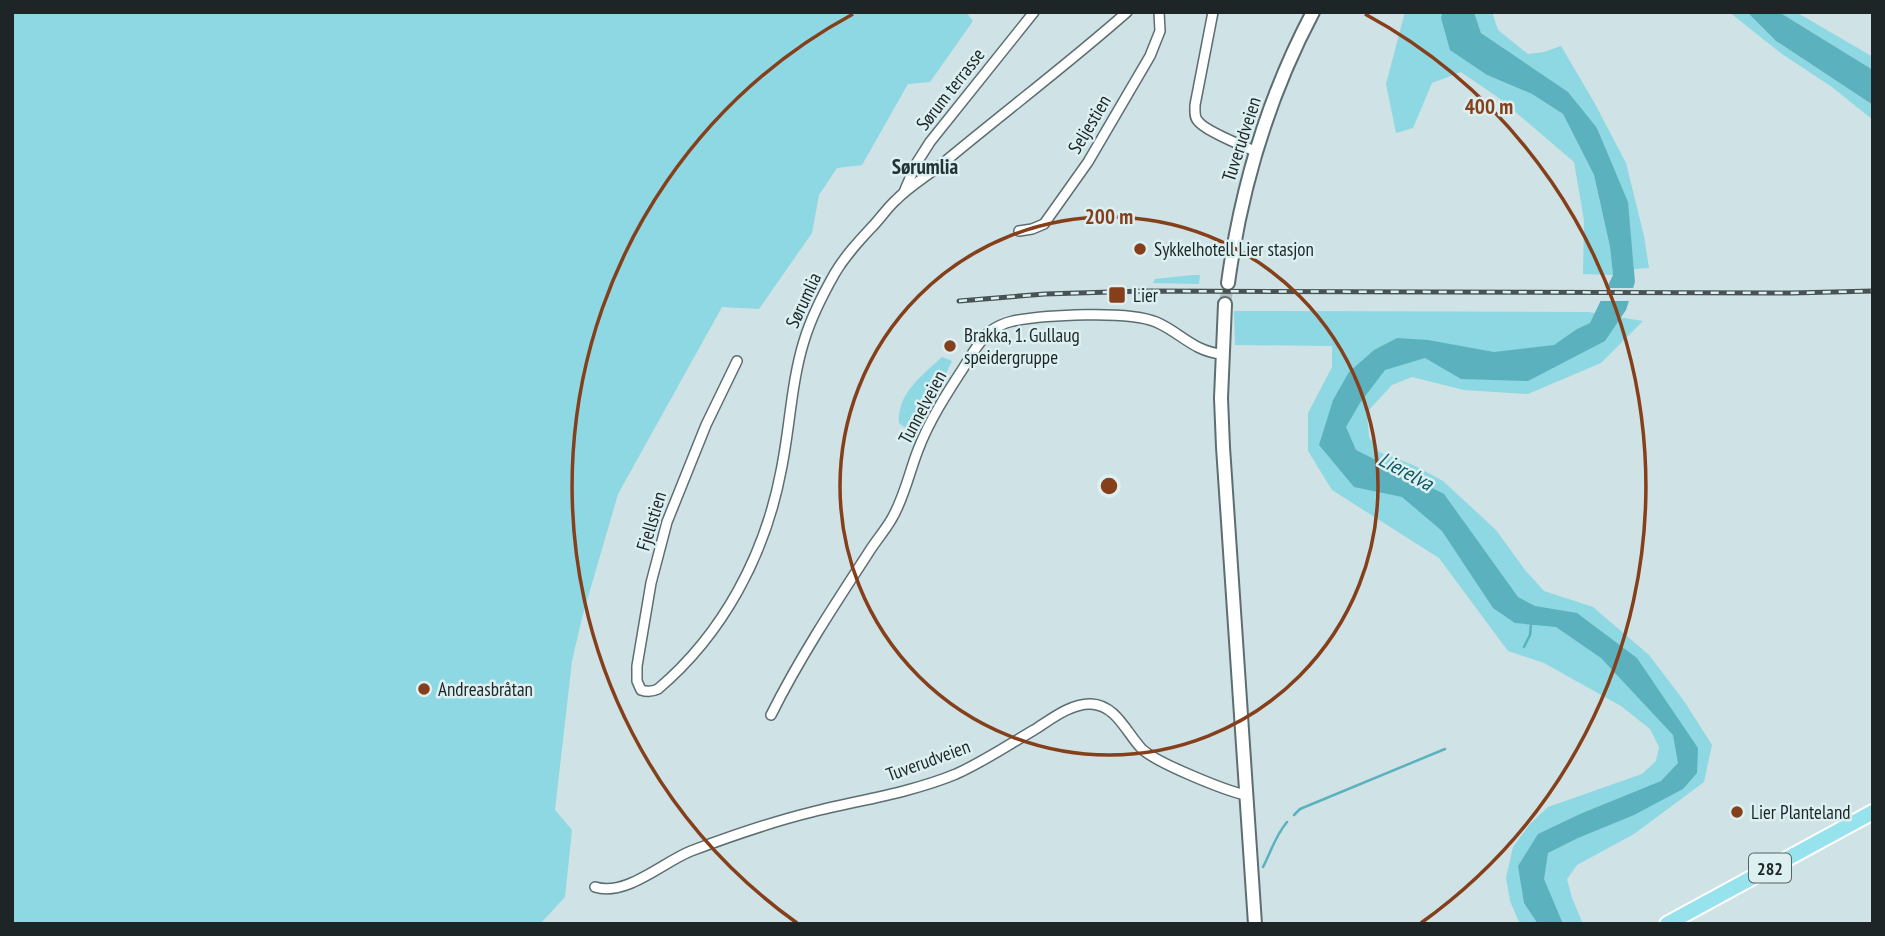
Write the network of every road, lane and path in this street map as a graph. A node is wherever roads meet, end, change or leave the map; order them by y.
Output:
1 (1034, 12) edge
2 (1127, 12) edge
3 (1159, 12) edge
4 (1213, 12) edge
5 (1313, 12) edge
6 (1255, 151) junction
7 (903, 194) junction
8 (1019, 231) dead end
9 (1228, 283) tunnel mouth
10 (1225, 304) tunnel mouth
11 (1222, 354) junction
12 (737, 361) dead end
13 (653, 692) joint
14 (771, 715) dead end
15 (1247, 795) junction
16 (1873, 813) edge
17 (595, 887) dead end
18 (1255, 924) edge
19 (1667, 924) edge

1 - 7 street, Sørum terrasse
2 - 7 street, Sørumlia
3 - 8 street, Seljestien
4 - 6 street
5 - 6 main road, Tuverudveien
6 - 9 main road, Tuverudveien
7 - 13 street, Sørumlia
10 - 11 main road
11 - 14 street, Tunnelveien
11 - 15 main road
12 - 13 street, Fjellstien
15 - 17 street, Tuverudveien
15 - 18 main road
16 - 19 main road, 282

